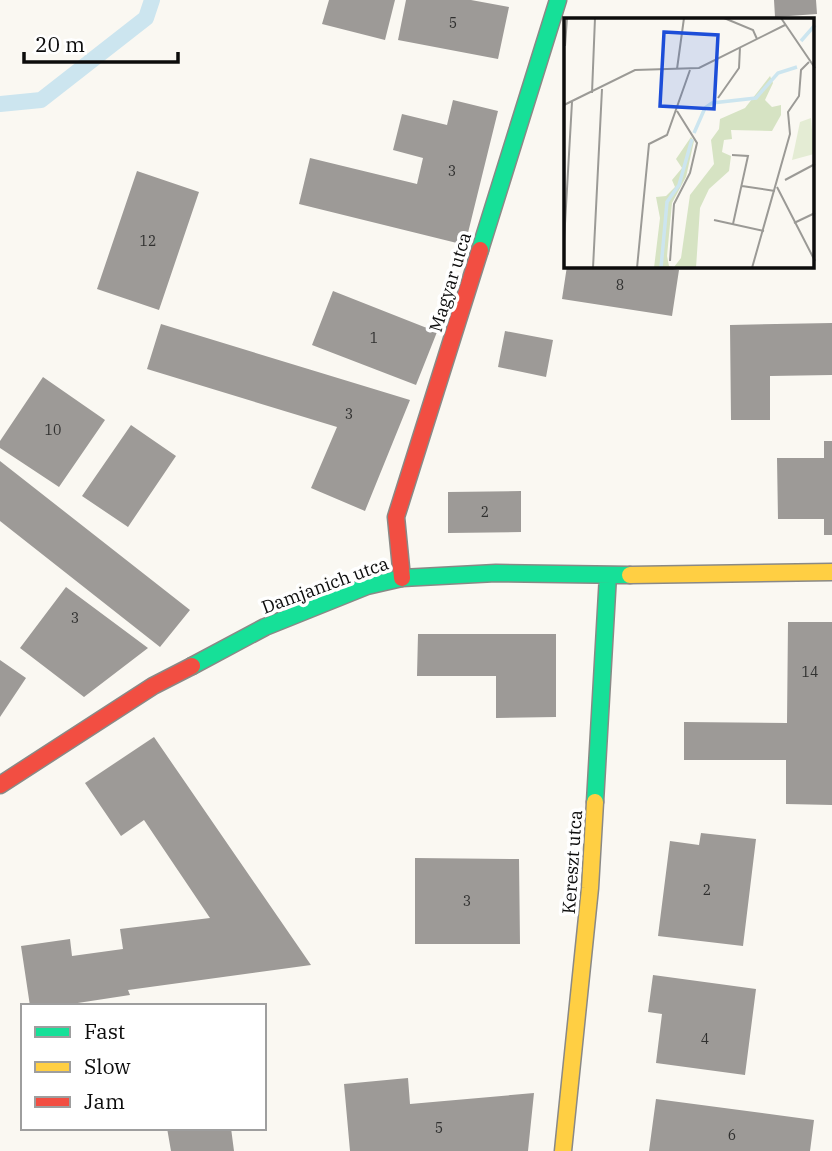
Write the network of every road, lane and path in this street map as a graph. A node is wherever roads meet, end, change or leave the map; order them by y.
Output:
1 (558, 0) edge
2 (832, 572) edge
3 (608, 575) junction
4 (402, 578) junction
5 (0, 785) edge
6 (563, 1151) edge

1 - 4 street, Magyar utca
2 - 3 street, Damjanich utca
3 - 4 street, Damjanich utca
3 - 6 street, Kereszt utca
4 - 5 street, Damjanich utca

